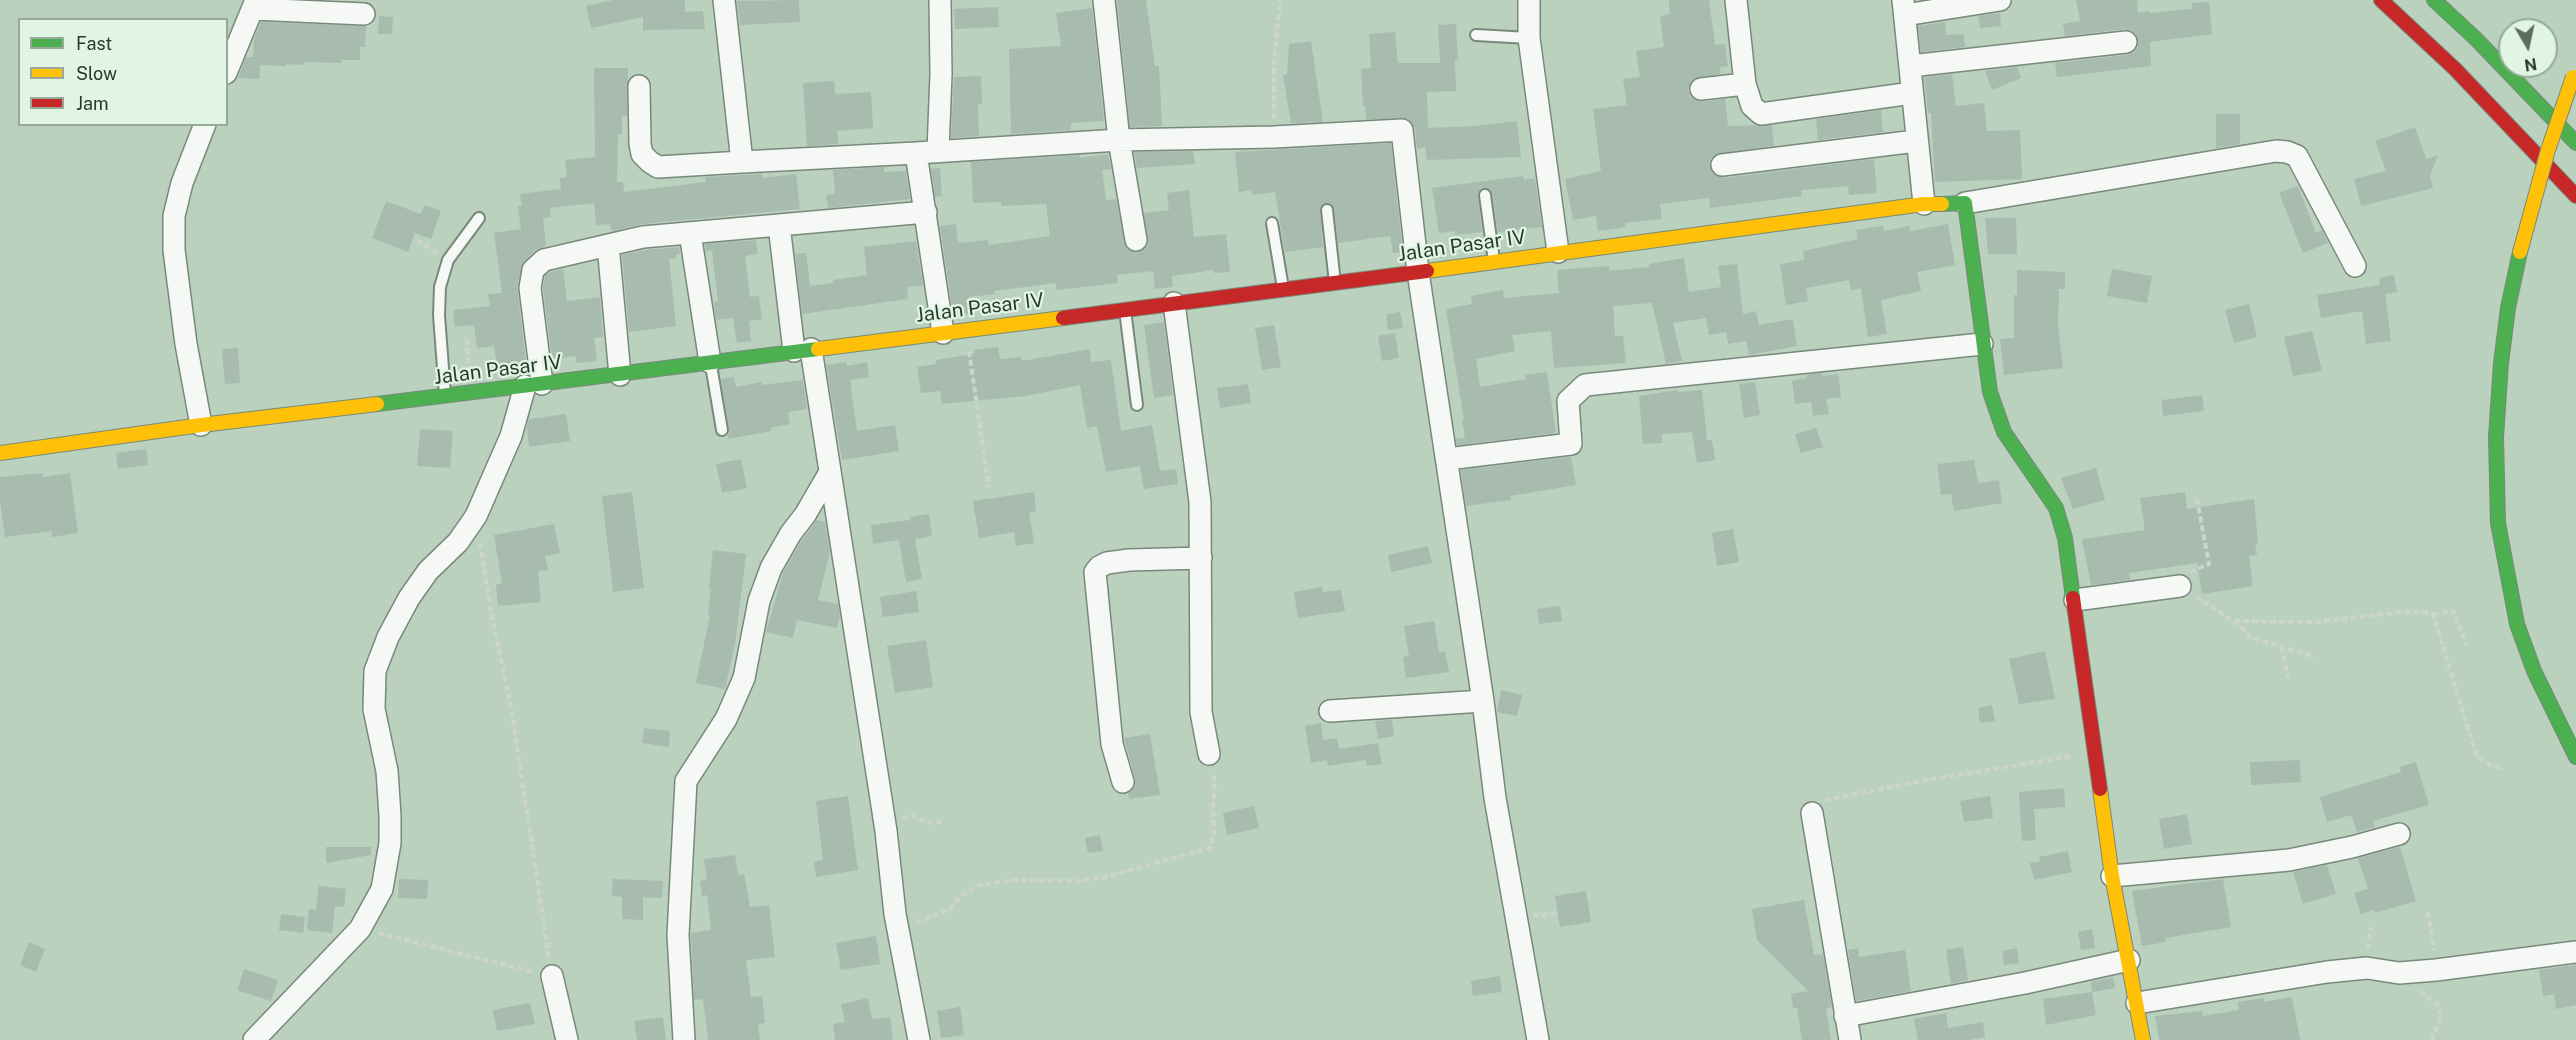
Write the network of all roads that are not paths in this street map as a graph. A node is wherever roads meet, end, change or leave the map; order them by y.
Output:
1 (724, 0) edge
2 (940, 0) edge
3 (1104, 0) edge
4 (1529, 0) edge
5 (1736, 0) edge
6 (2000, 0) edge
7 (2381, 0) edge
8 (2434, 0) edge
9 (254, 4) edge
10 (1904, 7) edge
11 (364, 14) dead end
12 (1476, 35) dead end
13 (1529, 38) junction
14 (2126, 42) dead end
15 (1910, 66) junction
16 (228, 68) edge
17 (2574, 74) edge
18 (1745, 84) junction
19 (639, 86) dead end
20 (1701, 89) dead end
21 (1912, 93) junction
22 (205, 126) edge
23 (2576, 128) edge
24 (1119, 140) junction
25 (1917, 141) junction
26 (2576, 143) edge
27 (938, 151) junction
28 (916, 153) junction
29 (742, 162) junction
30 (1722, 165) dead end
31 (2556, 189) dead end
32 (1485, 195) dead end
33 (2576, 196) edge
34 (1965, 203) junction
35 (1924, 204) junction
36 (1327, 210) dead end
37 (926, 212) junction
38 (479, 218) dead end
39 (1272, 223) dead end
40 (779, 225) junction
41 (690, 232) junction
42 (1136, 240) dead end
43 (608, 245) junction
44 (1558, 252) junction
45 (1494, 262) junction
46 (2355, 266) dead end
47 (1418, 272) junction
48 (1335, 283) junction
49 (1284, 289) junction
50 (1174, 303) junction
51 (1125, 310) junction
52 (943, 333) junction
53 (1982, 344) junction
54 (802, 350) junction
55 (710, 362) junction
56 (620, 375) junction
57 (534, 385) junction
58 (445, 395) junction
59 (1137, 405) dead end
60 (201, 425) junction
61 (722, 430) dead end
62 (0, 453) edge
63 (1448, 459) junction
64 (830, 472) junction
65 (1201, 558) junction
66 (2180, 586) road end
67 (2075, 600) junction
68 (1483, 701) junction
69 (1330, 711) dead end
70 (1209, 754) road end
71 (2576, 757) edge
72 (1123, 782) dead end
73 (1812, 813) road end
74 (2399, 834) dead end
75 (2112, 876) junction
76 (2576, 952) edge
77 (2129, 960) junction
78 (552, 976) road end
79 (2137, 1003) junction
80 (1845, 1016) junction
81 (254, 1040) edge
82 (567, 1040) edge
83 (684, 1040) edge
84 (919, 1040) edge
85 (1538, 1040) edge
86 (1850, 1040) edge
87 (2144, 1040) edge

1 - 29 street
2 - 27 street
3 - 24 street
4 - 13 street
5 - 18 street
6 - 10 street
7 - 33 main road
8 - 26 main road
9 - 11 street
9 - 16 street
10 - 15 street
12 - 13 lane
13 - 44 street
14 - 15 street
15 - 21 street
17 - 71 main road, bridge
18 - 20 street
18 - 21 street
19 - 29 street
21 - 25 street
22 - 60 street
23 - 31 main road
24 - 27 street
24 - 42 street
24 - 47 street
25 - 30 street
25 - 35 street
27 - 28 street
28 - 29 street
28 - 37 street
32 - 45 lane
34 - 35 main road, Jalan Pasar IV
34 - 46 street
34 - 53 main road
35 - 44 main road, Jalan Pasar IV
36 - 48 lane
37 - 40 street
37 - 52 street
38 - 58 lane
39 - 49 lane
40 - 41 street
40 - 54 street
41 - 43 street
41 - 55 street
43 - 56 street
43 - 57 street
44 - 45 main road, Jalan Pasar IV
45 - 47 main road, Jalan Pasar IV
47 - 48 main road, Jalan Pasar IV
47 - 63 street
48 - 49 main road, Jalan Pasar IV
49 - 50 main road, Jalan Pasar IV
50 - 51 main road, Jalan Pasar IV
50 - 65 street
51 - 52 main road, Jalan Pasar IV
51 - 59 lane
52 - 54 main road, Jalan Pasar IV
53 - 63 street
53 - 67 main road
54 - 55 main road, Jalan Pasar IV
54 - 64 street
55 - 56 main road, Jalan Pasar IV
55 - 61 lane
56 - 57 main road, Jalan Pasar IV
57 - 58 main road, Jalan Pasar IV
57 - 81 street
58 - 60 main road, Jalan Pasar IV
60 - 62 main road, Jalan Pasar IV
63 - 68 street
64 - 83 street
64 - 84 street
65 - 70 street
65 - 72 street
66 - 67 street
67 - 75 main road
68 - 69 street
68 - 85 street
73 - 80 street
74 - 75 street
75 - 77 main road
76 - 79 street
77 - 79 main road
77 - 80 street
78 - 82 street
79 - 87 main road
80 - 86 street

